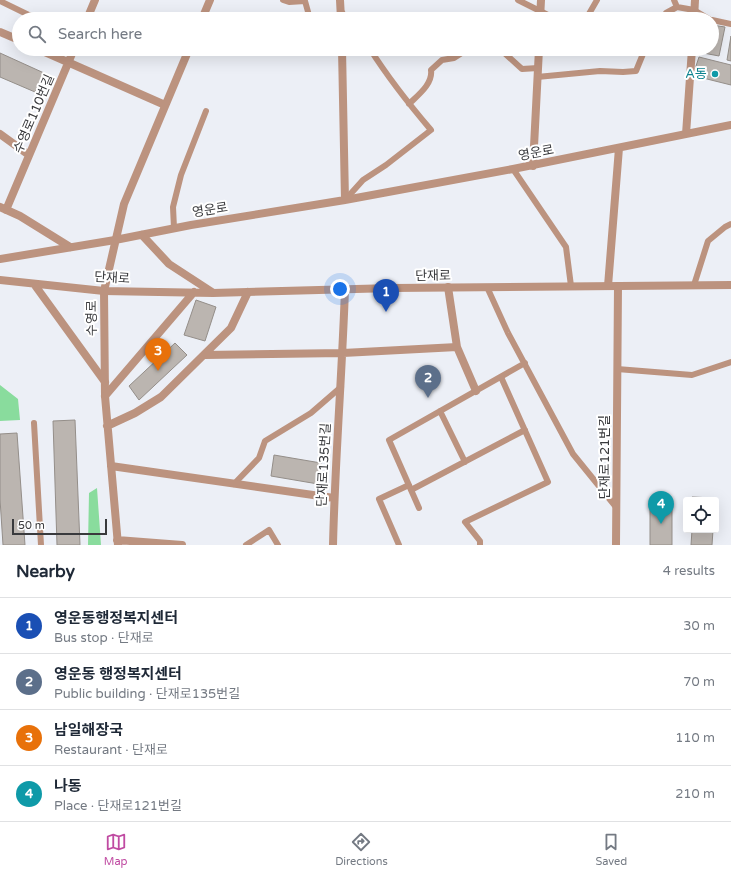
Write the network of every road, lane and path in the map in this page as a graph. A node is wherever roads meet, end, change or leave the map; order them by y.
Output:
1 (94, 0) edge
2 (210, 0) edge
3 (283, 0) edge
4 (340, 0) edge
5 (518, 0) edge
6 (541, 0) edge
7 (596, 0) edge
8 (674, 0) edge
9 (695, 0) edge
10 (0, 2) edge
11 (677, 7) junction
12 (694, 10) junction
13 (22, 12) edge
14 (90, 12) edge
15 (205, 12) edge
16 (308, 12) edge
17 (341, 12) edge
18 (536, 12) edge
19 (540, 12) edge
20 (590, 12) edge
21 (668, 12) edge
22 (697, 12) edge
23 (719, 22) edge
24 (731, 24) edge
25 (0, 32) edge
26 (12, 37) edge
27 (54, 56) edge
28 (71, 56) edge
29 (186, 56) edge
30 (342, 56) edge
31 (374, 56) edge
32 (457, 56) edge
33 (508, 56) edge
34 (538, 56) edge
35 (642, 56) edge
36 (692, 56) edge
37 (68, 62) junction
38 (538, 68) junction
39 (537, 77) junction
40 (409, 104) junction
41 (165, 105) junction
42 (206, 111) dead end
43 (731, 125) edge
44 (0, 134) edge
45 (686, 134) junction
46 (619, 148) junction
47 (29, 155) junction
48 (533, 166) junction
49 (514, 170) junction
50 (345, 200) junction
51 (3, 208) edge
52 (731, 224) edge
53 (174, 228) junction
54 (142, 235) junction
55 (115, 240) junction
56 (70, 247) junction
57 (0, 259) edge
58 (0, 280) edge
59 (34, 284) junction
60 (694, 285) junction
61 (731, 285) edge
62 (571, 286) junction
63 (608, 286) junction
64 (618, 286) junction
65 (486, 287) junction
66 (448, 288) junction
67 (345, 289) junction
68 (104, 291) junction
69 (194, 292) junction
70 (248, 292) junction
71 (213, 293) junction
72 (457, 347) junction
73 (342, 353) junction
74 (205, 355) junction
75 (731, 362) edge
76 (524, 363) junction
77 (617, 370) junction
78 (501, 377) junction
79 (105, 382) junction
80 (341, 387) junction
81 (476, 391) junction
82 (105, 396) junction
83 (440, 411) junction
84 (34, 423) dead end
85 (107, 426) junction
86 (525, 430) junction
87 (465, 462) junction
88 (111, 466) junction
89 (234, 484) junction
90 (410, 487) junction
91 (334, 498) junction
92 (616, 507) junction
93 (419, 508) dead end
94 (118, 542) edge
95 (41, 545) edge
96 (182, 545) edge
97 (246, 545) edge
98 (278, 545) edge
99 (333, 545) edge
100 (399, 545) edge
101 (480, 545) edge
102 (616, 545) edge

1 - 14 street
2 - 15 street
3 - 16 lane
4 - 17 street
5 - 18 lane
6 - 19 street
7 - 20 lane
8 - 11 lane
9 - 12 street
10 - 13 lane
11 - 12 lane
11 - 21 lane
12 - 22 lane
23 - 24 lane
25 - 26 street
27 - 37 street
28 - 37 street, 수영로110번길
29 - 41 street, 수영로
30 - 50 street
31 - 40 lane
32 - 40 lane
33 - 38 lane
34 - 38 street
35 - 39 lane
36 - 45 street
37 - 41 street
37 - 47 street, 수영로110번길
38 - 39 street
39 - 48 street
40 - 50 lane
41 - 55 street, 수영로
42 - 53 lane, 영운로
43 - 45 street, 영운로
44 - 47 street
45 - 46 street, 영운로
46 - 48 street, 영운로
46 - 63 street
47 - 51 street, 수영로110번길
48 - 49 street, 영운로
49 - 50 street, 영운로
49 - 62 lane
50 - 53 street, 영운로
51 - 56 street
52 - 60 lane
53 - 54 street, 영운로
54 - 55 street, 영운로
54 - 71 street
55 - 56 street, 영운로
55 - 68 street, 수영로
56 - 57 street, 영운로
58 - 59 street, 단재로
59 - 68 street, 단재로
59 - 79 street
60 - 61 street, 단재로
60 - 64 street, 단재로
62 - 63 street, 단재로
62 - 65 street, 단재로
63 - 64 street, 단재로
64 - 77 street, 단재로121번길
65 - 66 street, 단재로
65 - 76 lane
66 - 67 street, 단재로
66 - 72 street
67 - 70 street, 단재로
67 - 73 street, 단재로135번길
68 - 69 street, 단재로
68 - 79 street, 수영로
69 - 71 street, 단재로
69 - 82 street
70 - 71 street, 단재로
70 - 74 street
72 - 73 street
72 - 81 street
73 - 74 street
73 - 80 street, 단재로135번길
74 - 85 street
75 - 77 lane
76 - 78 lane
76 - 92 lane
77 - 92 street, 단재로121번길
78 - 81 lane
78 - 86 lane
79 - 82 street, 수영로
80 - 89 lane, 단재로135번길
80 - 91 street, 단재로135번길
81 - 83 lane
82 - 85 street, 수영로
83 - 87 lane
83 - 90 lane
84 - 95 lane
85 - 88 street, 수영로
86 - 87 lane
86 - 101 lane
87 - 90 lane
88 - 89 street
88 - 94 street, 수영로
89 - 91 street
90 - 93 lane
90 - 100 lane
91 - 99 street, 단재로135번길
92 - 102 street, 단재로121번길
94 - 96 street, 수영로
97 - 98 lane

